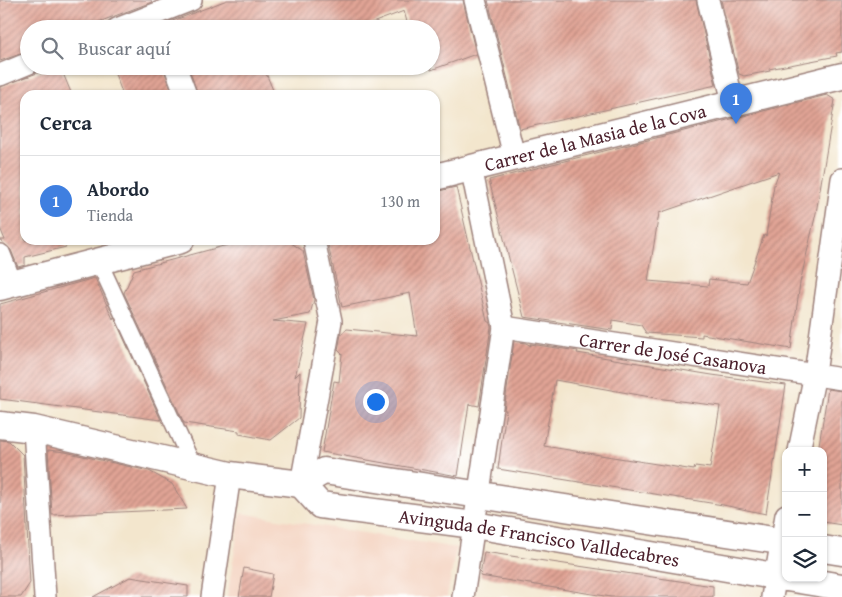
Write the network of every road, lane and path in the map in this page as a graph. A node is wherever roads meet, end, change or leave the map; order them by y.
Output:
1 (191, 0) edge
2 (475, 0) edge
3 (708, 0) edge
4 (155, 14) edge
5 (140, 20) edge
6 (20, 66) edge
7 (0, 74) edge
8 (178, 75) edge
9 (842, 76) edge
10 (184, 90) edge
11 (733, 102) junction
12 (514, 156) junction
13 (471, 168) junction
14 (440, 176) edge
15 (842, 179) edge
16 (840, 214) edge
17 (162, 245) edge
18 (315, 245) edge
19 (0, 255) edge
20 (99, 262) junction
21 (6, 285) edge
22 (504, 327) junction
23 (815, 374) junction
24 (842, 379) edge
25 (0, 424) edge
26 (34, 429) junction
27 (800, 447) edge
28 (194, 466) junction
29 (230, 475) junction
30 (302, 484) junction
31 (478, 494) junction
32 (474, 525) junction
33 (782, 542) edge
34 (827, 549) edge
35 (842, 552) edge
36 (782, 555) edge
37 (780, 582) edge
38 (842, 587) edge
39 (45, 597) edge
40 (212, 597) edge
41 (462, 597) edge

1 - 4 street
2 - 12 street
3 - 11 street
4 - 5 street
6 - 7 street
8 - 10 street
9 - 11 street, Carrer de la Masia de la Cova
11 - 12 street, Carrer de la Masia de la Cova
12 - 13 street, Carrer de la Masia de la Cova
13 - 14 street, Carrer de la Masia de la Cova
13 - 22 street
15 - 16 street
16 - 23 street
17 - 20 street
18 - 30 street
19 - 21 street
20 - 21 street
20 - 28 street
22 - 23 street, Carrer de José Casanova
22 - 31 street
23 - 24 street, Carrer de José Casanova
23 - 27 street
25 - 26 street
26 - 28 street
26 - 39 street
28 - 29 street
29 - 30 street
29 - 40 street
30 - 31 street, Avinguda de Francisco Valldecabres
30 - 32 street, Avinguda de Francisco Valldecabres
31 - 32 street
31 - 33 street, Avinguda de Francisco Valldecabres
32 - 37 street, Avinguda de Francisco Valldecabres
32 - 41 street
34 - 35 street
36 - 37 street
37 - 38 street, Avinguda de Francisco Valldecabres

